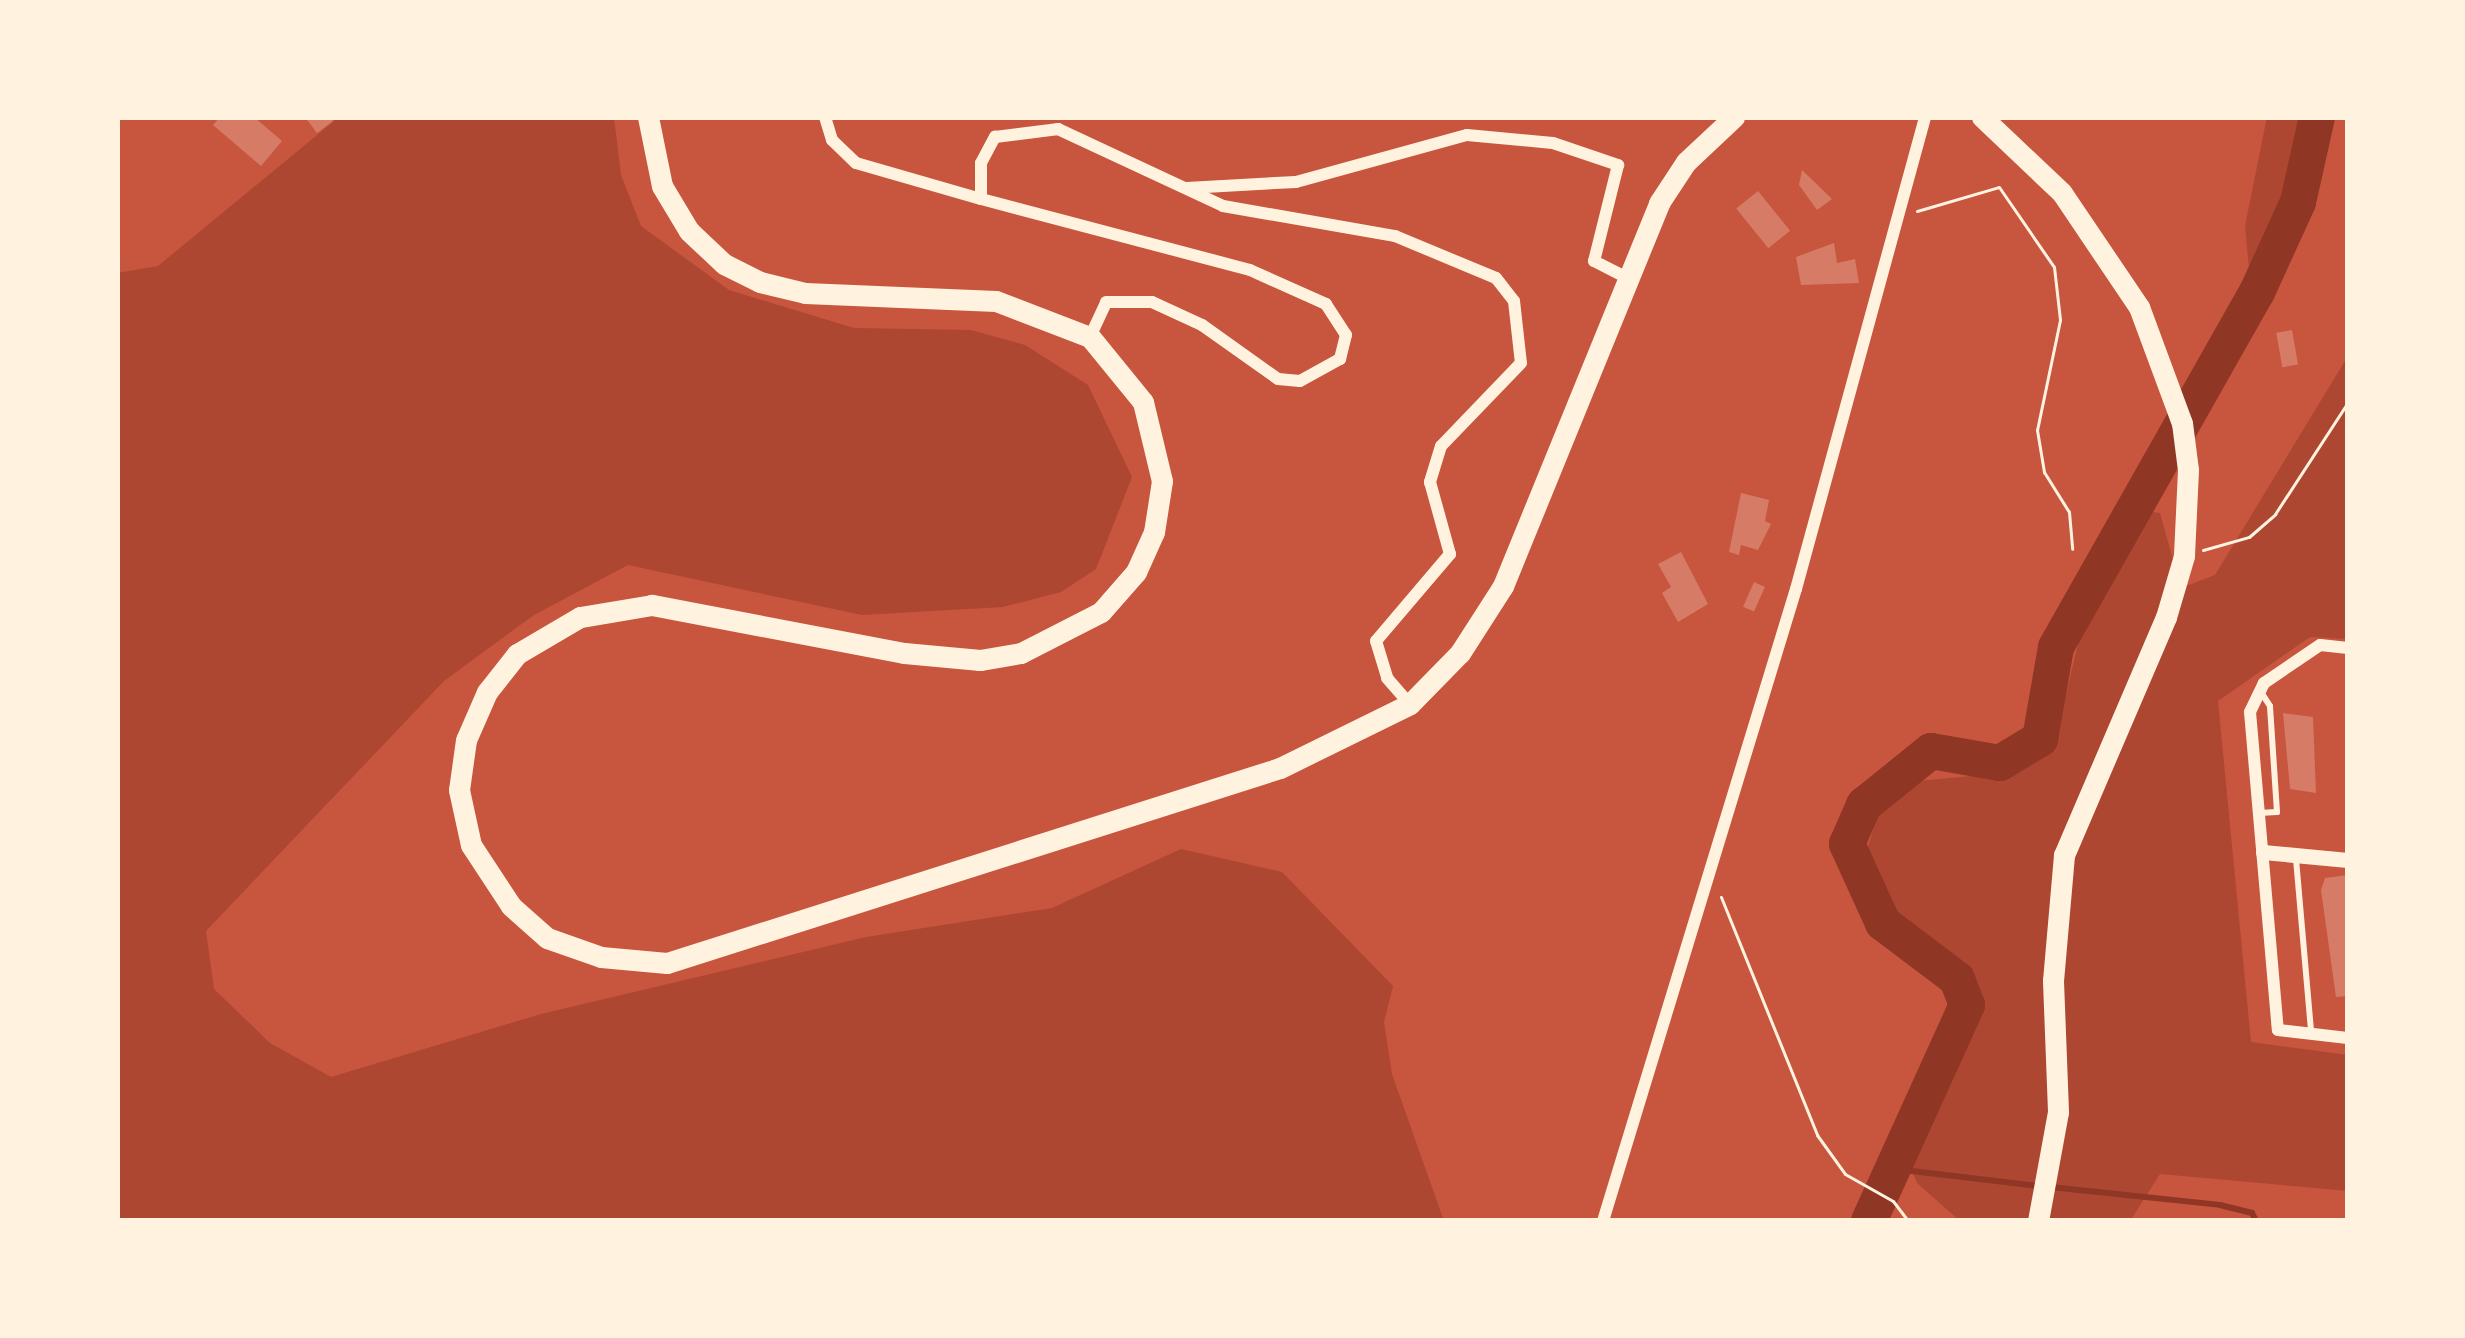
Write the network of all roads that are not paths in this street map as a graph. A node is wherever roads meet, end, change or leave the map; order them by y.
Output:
1 (648, 117) edge
2 (825, 117) edge
3 (1734, 117) edge
4 (1924, 117) edge
5 (1982, 117) edge
6 (1186, 188) junction
7 (981, 199) junction
8 (1625, 277) junction
9 (1090, 337) junction
10 (2348, 648) edge
11 (2259, 689) junction
12 (1409, 704) junction
13 (2259, 813) junction
14 (2263, 852) junction
15 (2296, 856) junction
16 (2348, 860) edge
17 (2312, 1034) junction
18 (2348, 1037) edge
19 (1603, 1221) edge
20 (2038, 1221) edge

1 - 9 main road
2 - 7 street
3 - 8 main road
4 - 19 street
5 - 20 main road
6 - 7 street
6 - 8 street
6 - 12 street
7 - 9 street
8 - 12 main road
9 - 12 main road
10 - 11 street
11 - 13 street
11 - 13 lane
13 - 14 street
14 - 15 street
14 - 17 street
15 - 16 street
15 - 17 lane
17 - 18 street

